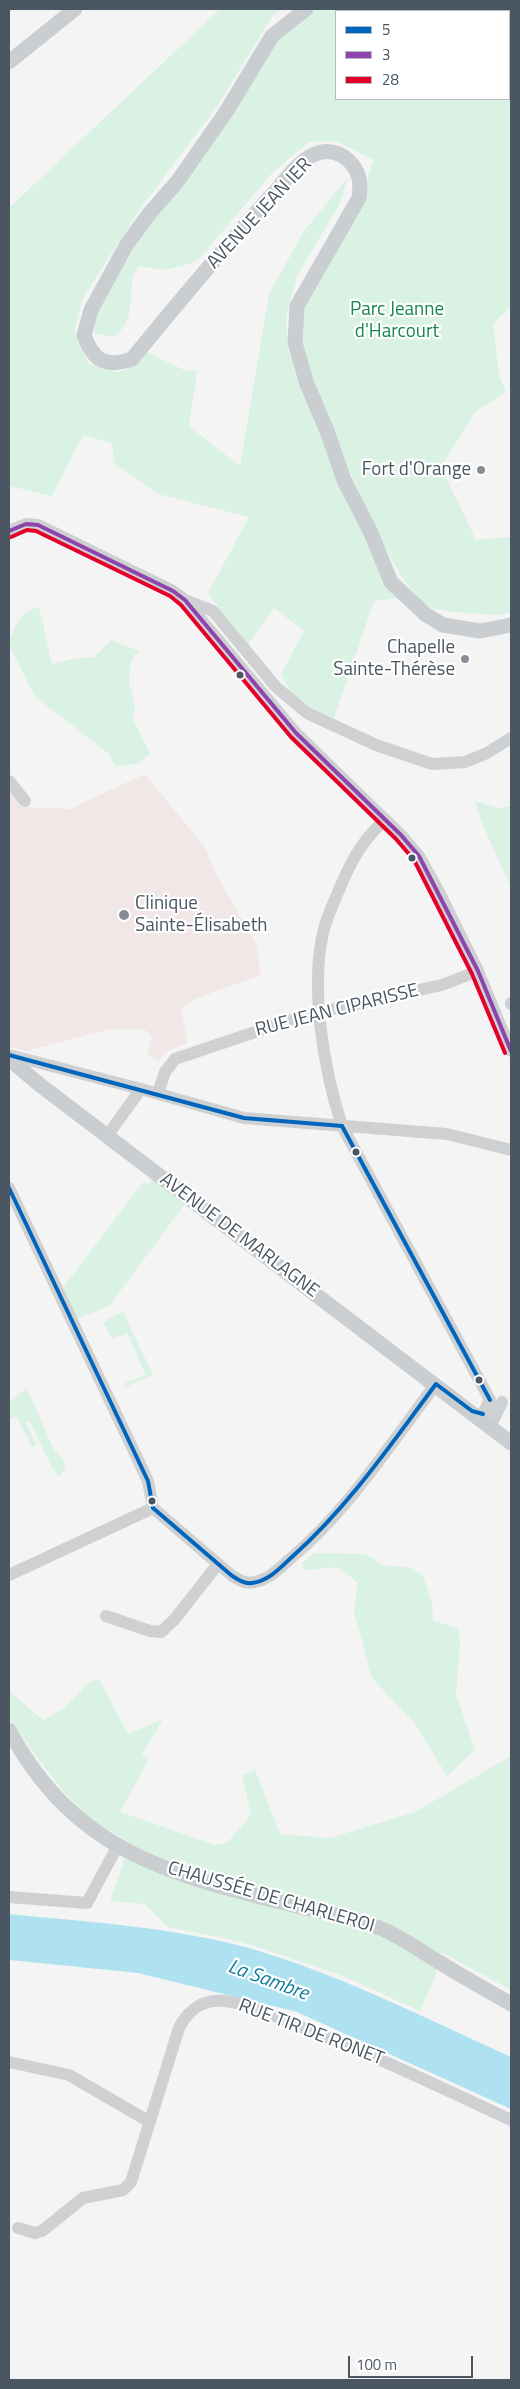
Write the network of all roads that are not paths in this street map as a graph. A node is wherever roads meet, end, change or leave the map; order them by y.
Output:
1 (75, 9) edge
2 (306, 9) edge
3 (9, 62) edge
4 (9, 531) edge
5 (185, 600) junction
6 (511, 625) edge
7 (511, 738) edge
8 (9, 781) edge
9 (25, 801) dead end
10 (384, 821) junction
11 (478, 971) junction
12 (493, 1007) junction
13 (320, 1012) junction
14 (511, 1026) edge
15 (511, 1051) edge
16 (9, 1055) edge
17 (9, 1059) edge
18 (141, 1088) junction
19 (158, 1093) junction
20 (342, 1126) junction
21 (107, 1136) junction
22 (511, 1150) edge
23 (9, 1188) edge
24 (436, 1384) junction
25 (490, 1410) edge
26 (511, 1434) edge
27 (511, 1443) edge
28 (153, 1508) junction
29 (218, 1564) junction
30 (9, 1575) edge
31 (106, 1616) dead end
32 (9, 1730) edge
33 (117, 1847) junction
34 (9, 1897) edge
35 (511, 2004) edge
36 (9, 2062) edge
37 (511, 2120) edge
38 (150, 2122) junction
39 (18, 2228) dead end

1 - 3 main road
2 - 6 main road, AVENUE JEAN IER
4 - 5 street
5 - 7 street
5 - 10 street
8 - 9 street
10 - 11 street
10 - 13 street
11 - 12 street
11 - 13 street, RUE JEAN CIPARISSE
12 - 14 street
12 - 15 street
13 - 19 street, RUE JEAN CIPARISSE
13 - 20 street
16 - 18 street
17 - 21 main road, AVENUE DE MARLAGNE
18 - 19 street
18 - 21 street
19 - 20 street
20 - 22 street
20 - 25 street
21 - 24 main road, AVENUE DE MARLAGNE
23 - 28 street
24 - 25 main road, AVENUE DE MARLAGNE
24 - 29 street
25 - 26 main road, AVENUE DE MARLAGNE
25 - 27 main road, AVENUE DE MARLAGNE
28 - 29 street
28 - 30 street
29 - 31 street
32 - 33 main road, CHAUSSÉE DE CHARLEROI
33 - 34 street
33 - 35 main road, CHAUSSÉE DE CHARLEROI
36 - 38 street
37 - 38 street, RUE TIR DE RONET
38 - 39 street, RUE TIR DE RONET

